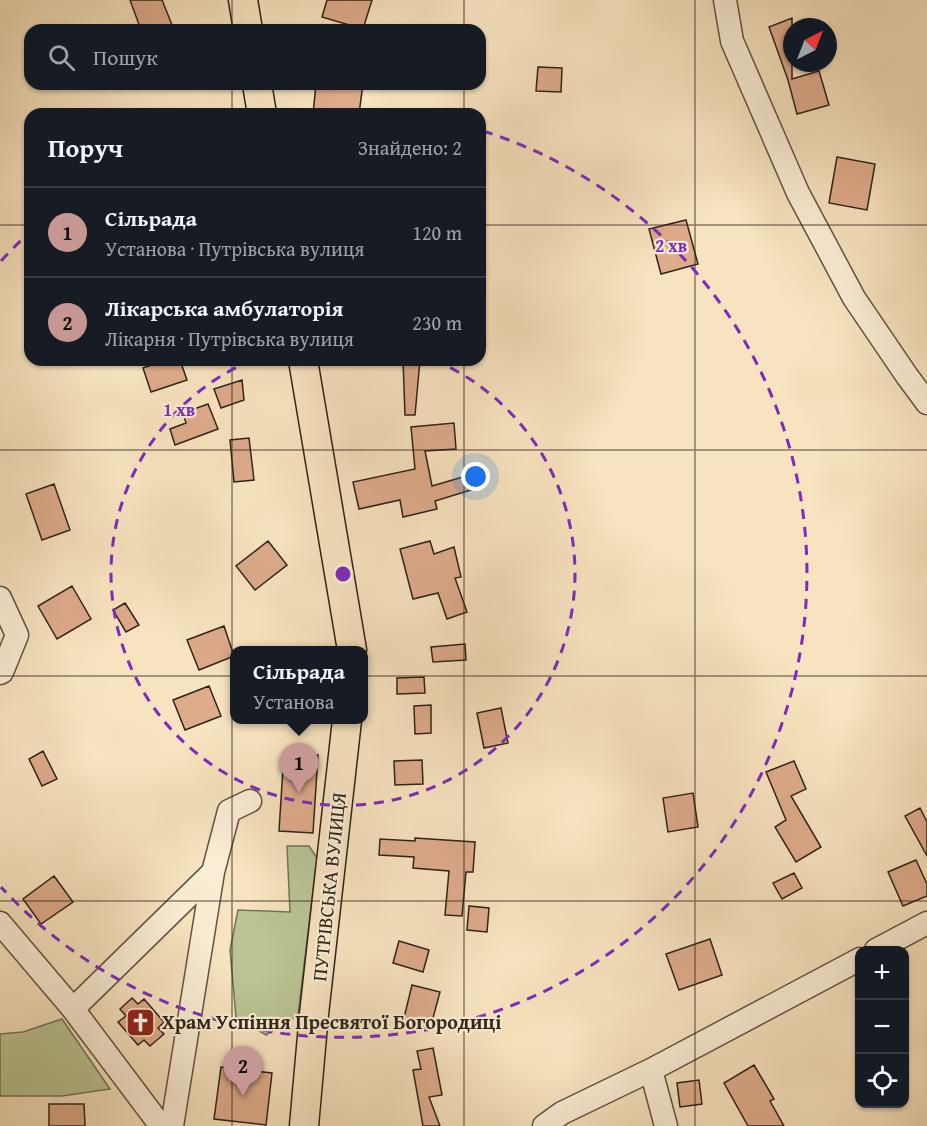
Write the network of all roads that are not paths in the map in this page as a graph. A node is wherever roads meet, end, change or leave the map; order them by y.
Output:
1 (243, 0) edge
2 (725, 0) edge
3 (247, 24) edge
4 (258, 90) edge
5 (261, 108) edge
6 (304, 366) edge
7 (927, 403) edge
8 (0, 598) edge
9 (351, 646) edge
10 (0, 673) edge
11 (347, 724) edge
12 (250, 801) dead end
13 (213, 872) junction
14 (0, 923) edge
15 (927, 923) edge
16 (885, 946) edge
17 (855, 962) edge
18 (73, 1009) junction
19 (651, 1070) junction
20 (161, 1126) edge
21 (172, 1126) edge
22 (303, 1126) edge
23 (544, 1126) edge
24 (666, 1126) edge

1 - 3 main road
2 - 7 street
4 - 5 main road
6 - 9 main road
8 - 10 street
11 - 22 main road, ПУТРІВСЬКА ВУЛИЦЯ
12 - 13 street
13 - 18 street
13 - 21 street
14 - 18 street
15 - 16 street
17 - 19 street
18 - 20 street
19 - 23 street
19 - 24 street

